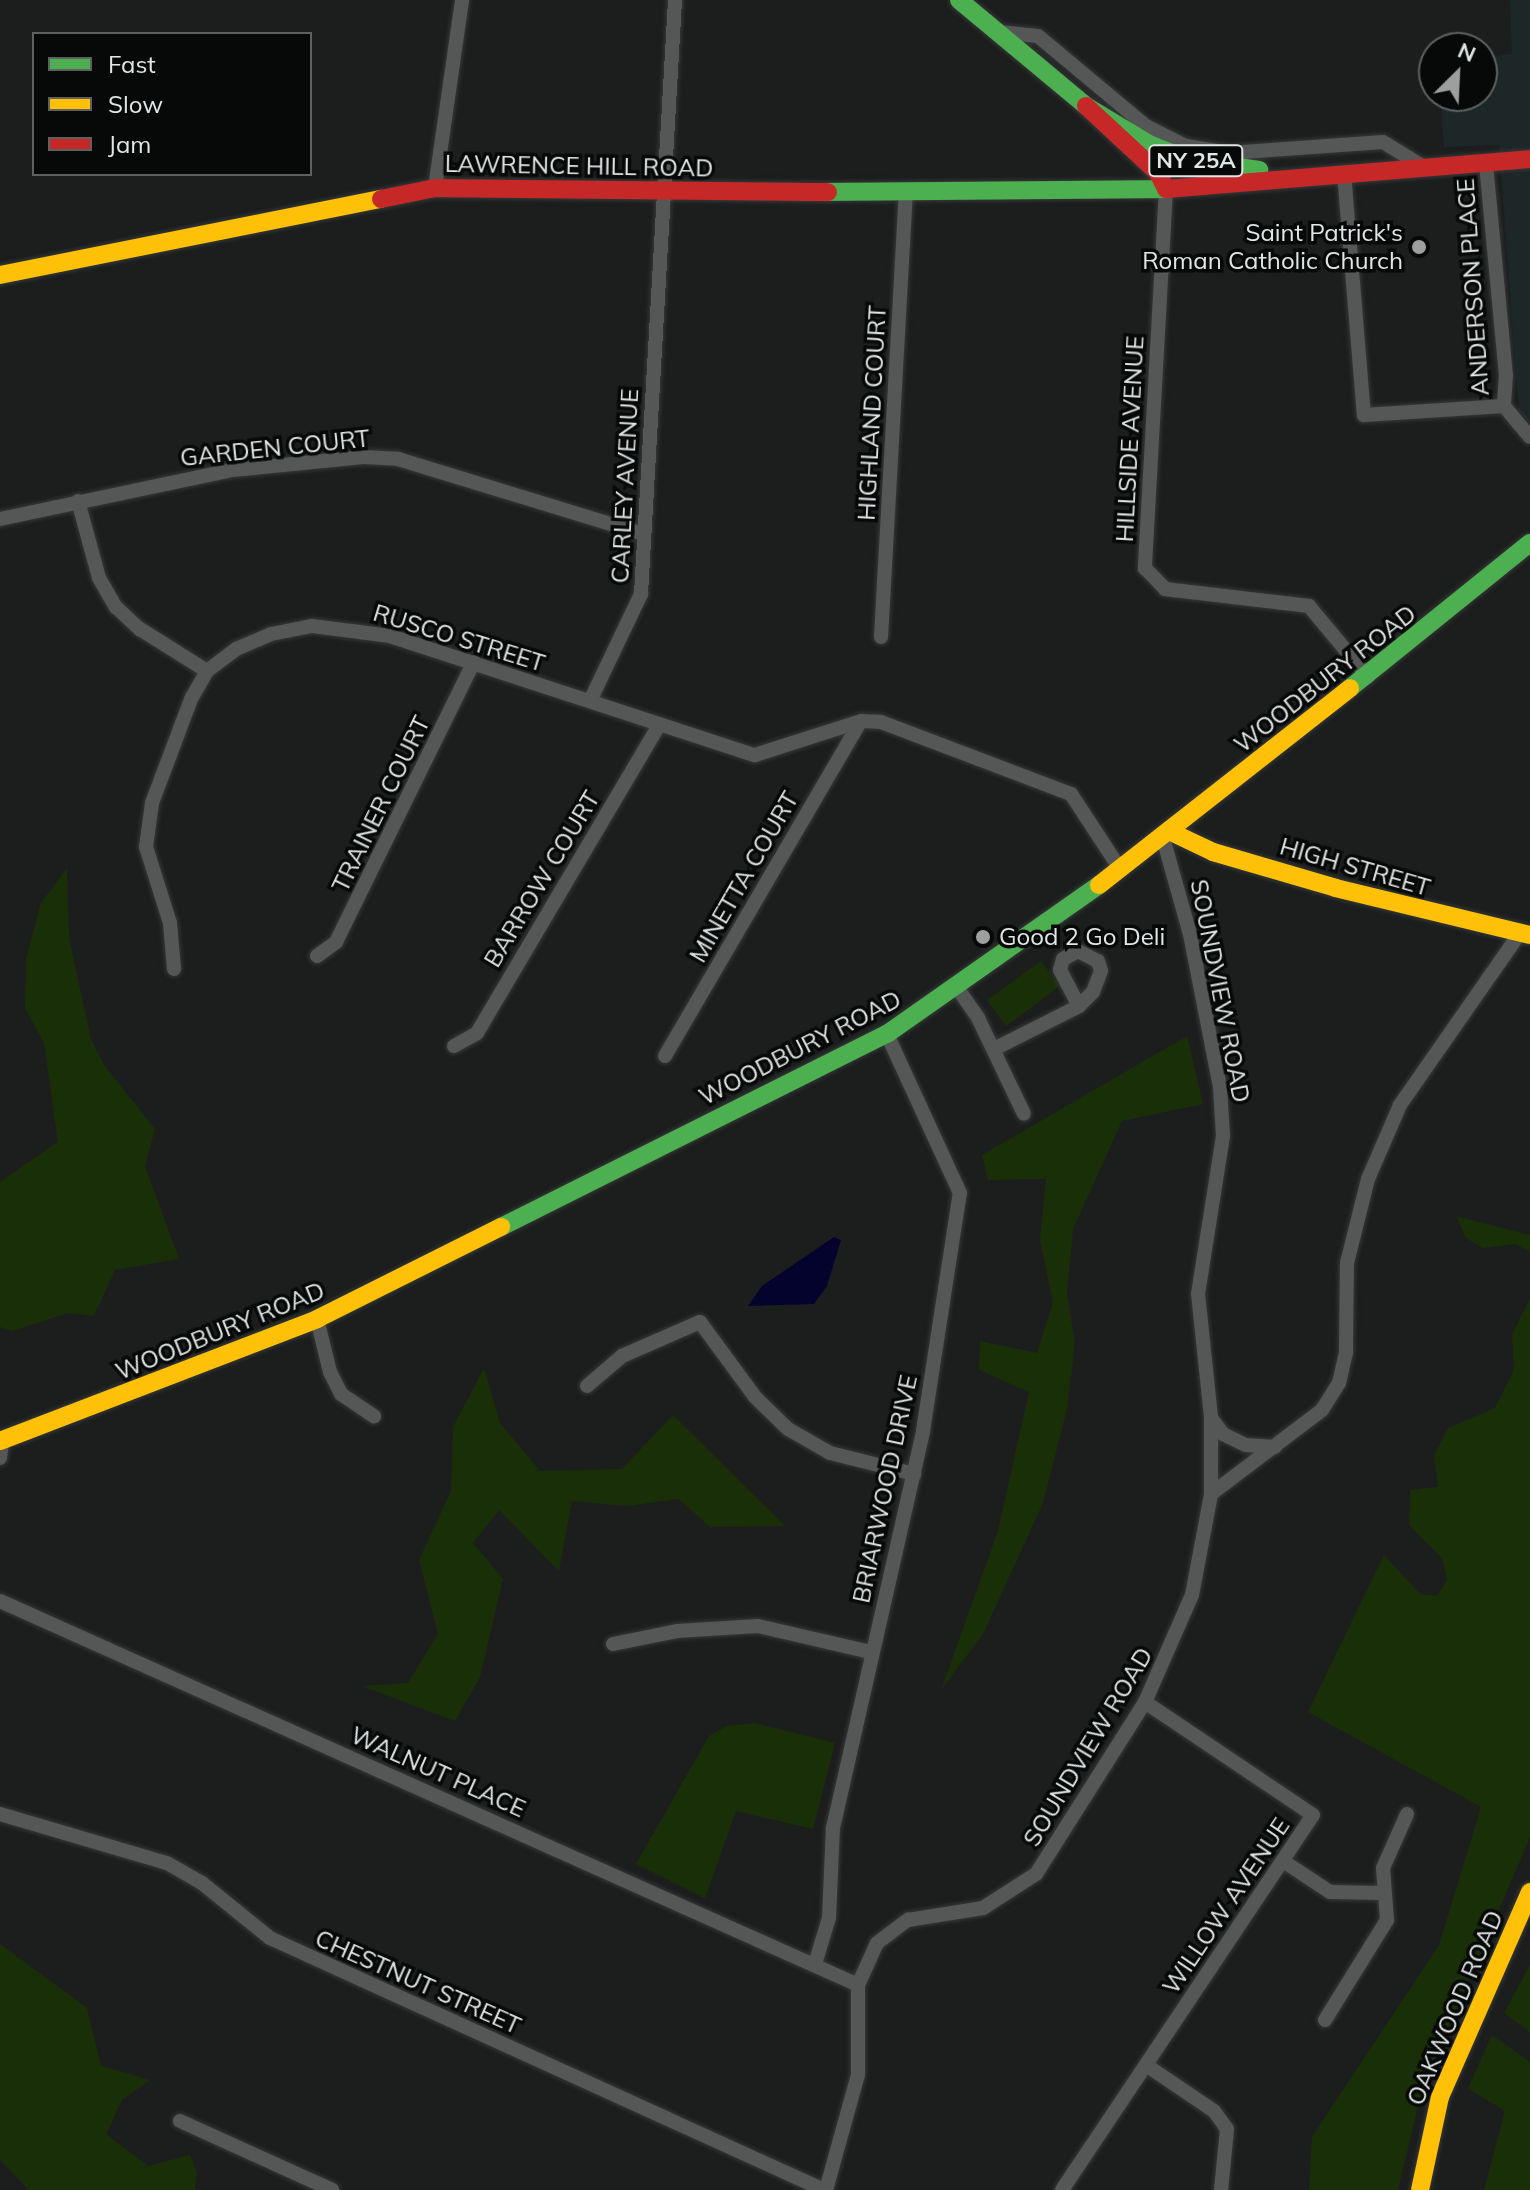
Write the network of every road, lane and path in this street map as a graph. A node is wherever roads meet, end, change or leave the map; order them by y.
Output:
1 (462, 0) edge
2 (675, 0) edge
3 (959, 0) edge
4 (997, 32) junction
5 (1086, 106) junction
6 (1530, 159) edge
7 (1486, 164) junction
8 (1424, 168) junction
9 (1344, 173) junction
10 (1319, 174) junction
11 (435, 188) junction
12 (1166, 189) junction
13 (906, 191) junction
14 (664, 193) junction
15 (0, 275) edge
16 (1504, 406) junction
17 (1530, 437) edge
18 (78, 501) junction
19 (0, 519) edge
20 (644, 534) junction
21 (1530, 543) edge
22 (881, 637) dead end
23 (474, 662) junction
24 (207, 671) junction
25 (1368, 677) junction
26 (590, 701) junction
27 (861, 721) junction
28 (659, 725) junction
29 (1167, 835) junction
30 (1120, 869) junction
31 (1525, 934) edge
32 (317, 956) dead end
33 (174, 969) dead end
34 (958, 989) junction
35 (1079, 1006) dead end
36 (887, 1034) junction
37 (454, 1046) dead end
38 (994, 1049) junction
39 (665, 1056) dead end
40 (1024, 1114) dead end
41 (317, 1319) junction
42 (587, 1386) dead end
43 (374, 1416) dead end
44 (1211, 1417) junction
45 (1, 1447) edge
46 (1276, 1447) junction
47 (914, 1474) junction
48 (1211, 1494) junction
49 (0, 1601) edge
50 (613, 1644) dead end
51 (871, 1652) junction
52 (1145, 1702) junction
53 (0, 1814) edge
54 (1407, 1814) dead end
55 (1283, 1861) junction
56 (1530, 1892) edge
57 (1383, 1893) junction
58 (815, 1964) junction
59 (858, 1985) junction
60 (1325, 2020) dead end
61 (1146, 2065) junction
62 (180, 2121) dead end
63 (332, 2190) edge
64 (825, 2190) edge
65 (1062, 2190) edge
66 (1221, 2190) edge
67 (1420, 2190) edge

1 - 11 street
2 - 14 street, CARLEY AVENUE
3 - 4 main road, NY 25A
4 - 5 main road, NY 25A
4 - 8 street
5 - 10 main road, NY 25A
5 - 12 main road, NY 25A
6 - 7 main road, NY 25A
7 - 8 main road, NY 25A
7 - 16 street, ANDERSON PLACE
8 - 9 main road, NY 25A
9 - 10 main road, NY 25A
9 - 16 street
10 - 12 main road, NY 25A
11 - 14 main road, LAWRENCE HILL ROAD
11 - 15 main road, LAWRENCE HILL ROAD
12 - 13 main road, LAWRENCE HILL ROAD
12 - 25 street, HILLSIDE AVENUE
13 - 14 main road, LAWRENCE HILL ROAD
13 - 22 street, HIGHLAND COURT
14 - 20 street, CARLEY AVENUE
16 - 17 street
18 - 19 street, GARDEN COURT
18 - 20 street, GARDEN COURT
18 - 24 street
20 - 26 street, CARLEY AVENUE
21 - 25 main road, WOODBURY ROAD
23 - 24 street, RUSCO STREET
23 - 26 street, RUSCO STREET
23 - 32 street, TRAINER COURT
24 - 33 street
25 - 29 main road, WOODBURY ROAD
26 - 28 street
27 - 28 street
27 - 30 street
27 - 39 street, MINETTA COURT
28 - 37 street, BARROW COURT
29 - 30 main road, WOODBURY ROAD
29 - 31 main road, HIGH STREET
29 - 44 street, SOUNDVIEW ROAD
30 - 34 main road, WOODBURY ROAD
31 - 46 street
34 - 36 main road, WOODBURY ROAD
34 - 38 street
35 - 38 street
36 - 41 main road, WOODBURY ROAD
36 - 47 street, BRIARWOOD DRIVE
38 - 40 street
41 - 43 street
41 - 45 main road, WOODBURY ROAD
42 - 47 street
44 - 46 street
44 - 48 street, SOUNDVIEW ROAD
46 - 48 street
47 - 51 street, BRIARWOOD DRIVE
48 - 52 street, SOUNDVIEW ROAD
49 - 58 street, WALNUT PLACE
50 - 51 street
51 - 58 street, BRIARWOOD DRIVE
52 - 55 street, WILLOW AVENUE
52 - 59 street, SOUNDVIEW ROAD
53 - 64 street, CHESTNUT STREET
54 - 57 street
55 - 57 street
55 - 61 street, WILLOW AVENUE
56 - 67 main road, OAKWOOD ROAD
57 - 60 street
58 - 59 street, WALNUT PLACE
59 - 64 street, SOUNDVIEW ROAD
61 - 65 street, WILLOW AVENUE
61 - 66 street
62 - 63 street

